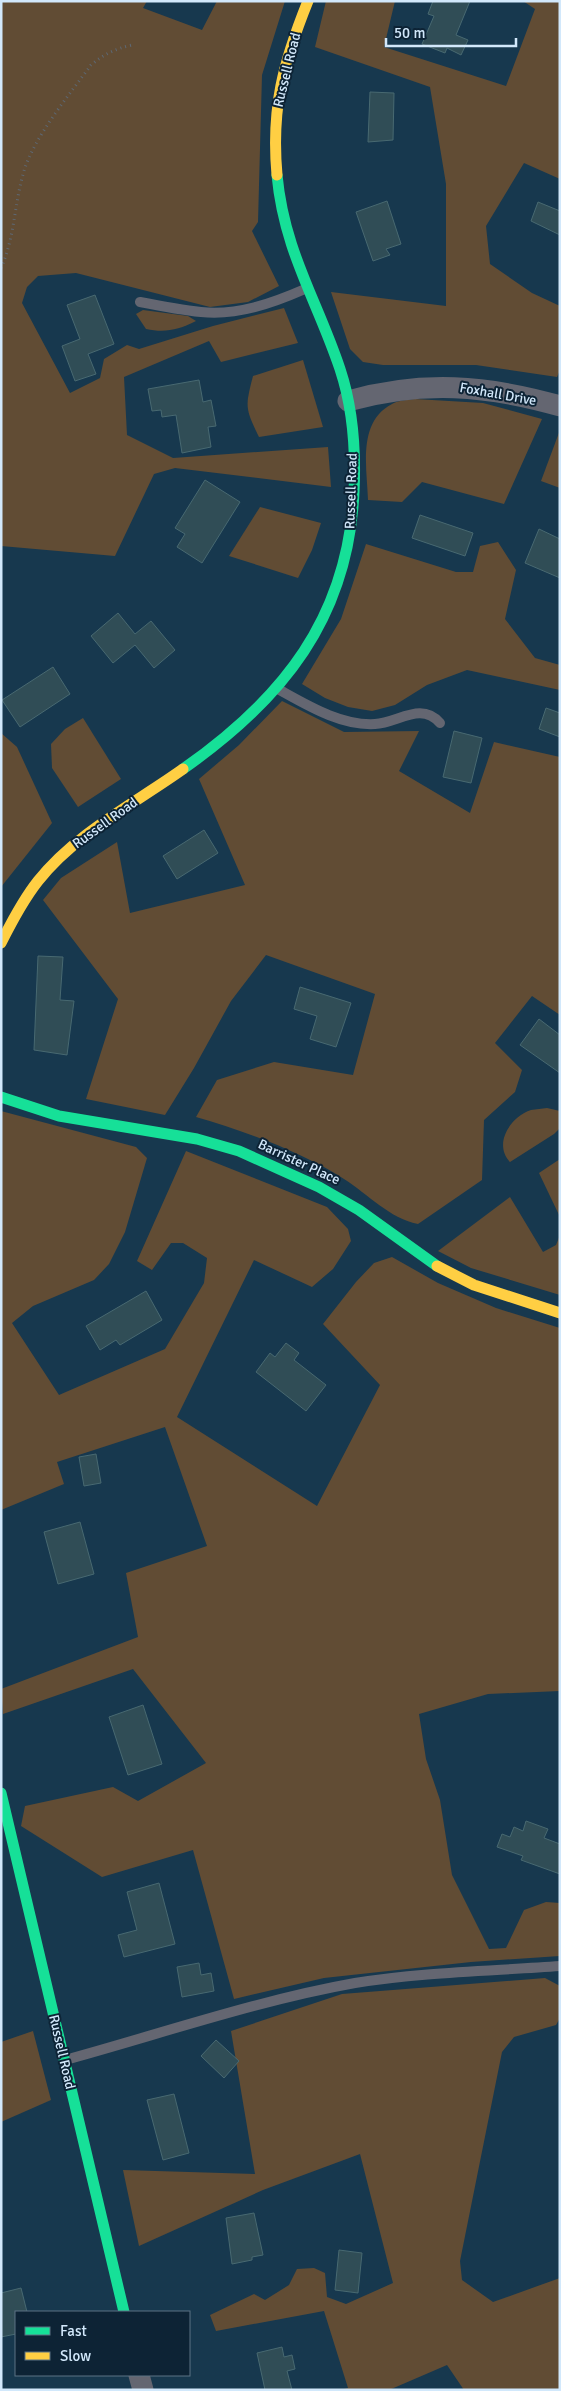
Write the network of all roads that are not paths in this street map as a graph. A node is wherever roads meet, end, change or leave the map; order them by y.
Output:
1 (308, 1) edge
2 (305, 289) junction
3 (140, 302) dead end
4 (348, 401) junction
5 (560, 406) edge
6 (277, 688) junction
7 (440, 723) dead end
8 (1, 943) edge
9 (1, 1097) edge
10 (560, 1313) edge
11 (1, 1793) edge
12 (560, 1966) edge
13 (64, 2060) junction
14 (124, 2311) edge
15 (139, 2376) edge
16 (143, 2390) edge

1 - 2 street, Russell Road
2 - 3 lane
2 - 4 street, Russell Road
4 - 5 street, Foxhall Drive
4 - 6 street, Russell Road
6 - 7 lane
6 - 8 street, Russell Road
9 - 10 street, Barrister Place
11 - 13 street, Russell Road
12 - 13 lane
13 - 14 street, Russell Road
15 - 16 street

